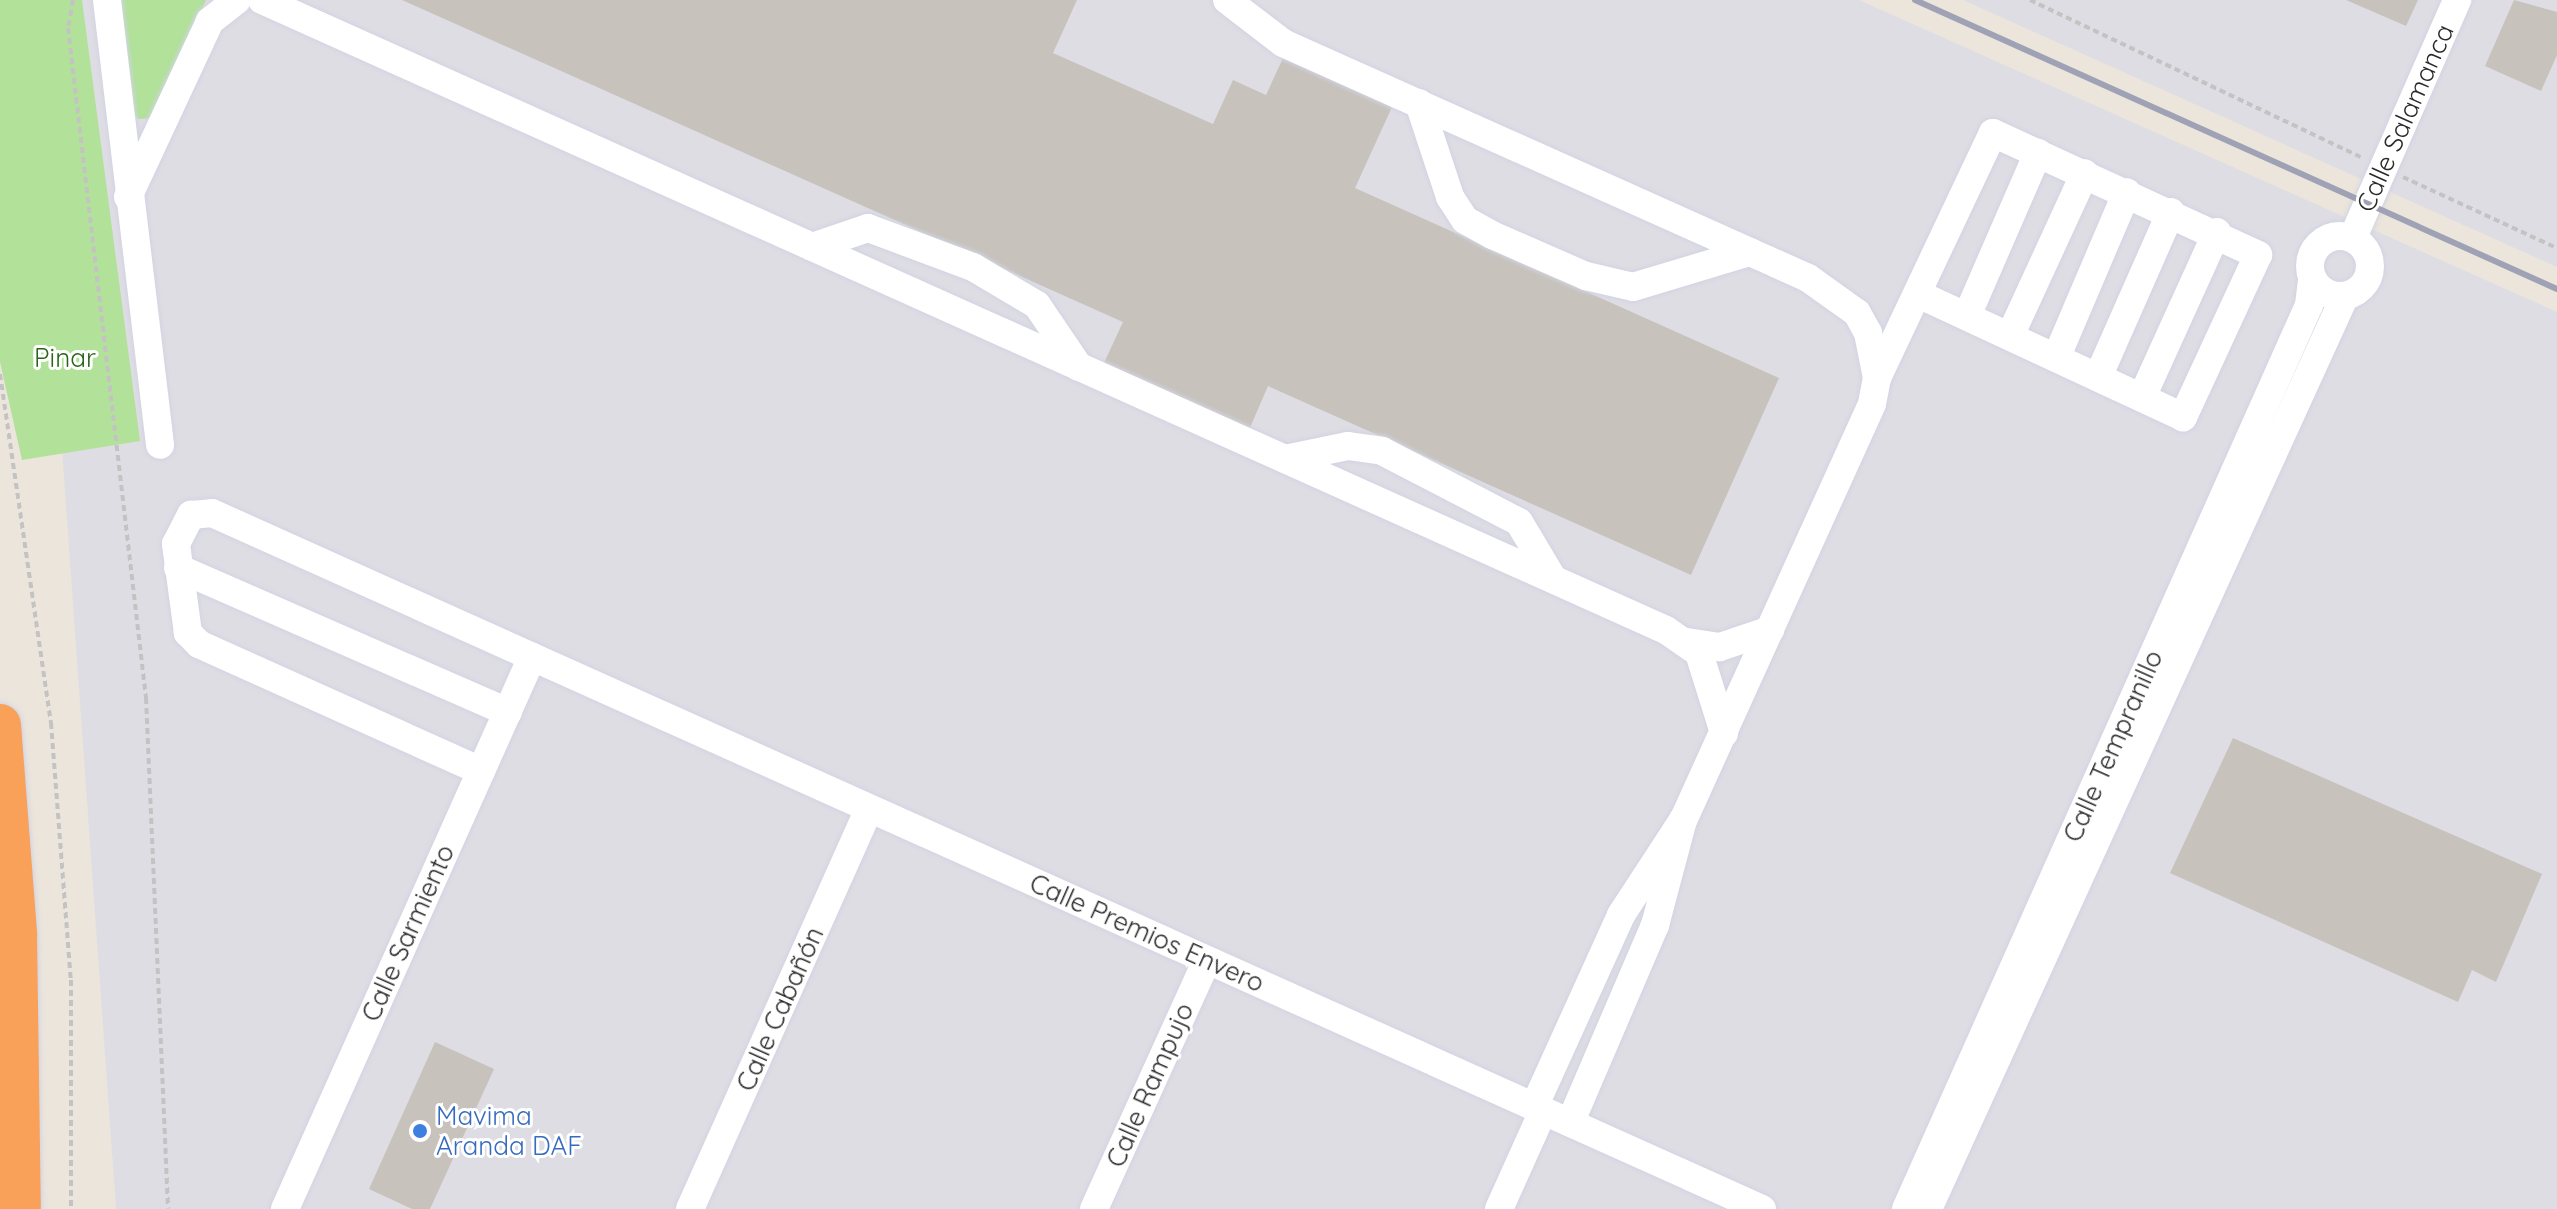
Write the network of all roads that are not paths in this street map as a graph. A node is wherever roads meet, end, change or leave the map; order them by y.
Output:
1 (107, 0) edge
2 (237, 0) edge
3 (262, 0) edge
4 (1227, 0) edge
5 (2457, 0) edge
6 (215, 10) edge
7 (1419, 103) junction
8 (120, 128) junction
9 (159, 134) junction
10 (2038, 153) junction
11 (2085, 173) junction
12 (2127, 192) junction
13 (128, 197) junction
14 (2171, 212) junction
15 (2217, 232) junction
16 (2354, 235) junction
17 (812, 247) junction
18 (1750, 252) junction
19 (2312, 280) junction
20 (1920, 295) junction
21 (2344, 298) junction
22 (1967, 316) junction
23 (2010, 336) junction
24 (2057, 356) junction
25 (1079, 367) junction
26 (2099, 375) junction
27 (1877, 378) junction
28 (2143, 395) junction
29 (160, 445) dead end
30 (1285, 459) junction
31 (178, 568) junction
32 (1553, 579) junction
33 (1770, 630) junction
34 (1687, 642) junction
35 (532, 657) junction
36 (508, 712) junction
37 (0, 725) edge
38 (1724, 733) junction
39 (481, 771) junction
40 (869, 809) junction
41 (1683, 820) junction
42 (1207, 960) junction
43 (1539, 1109) junction
44 (1570, 1123) junction
45 (20, 1209) edge
46 (285, 1209) edge
47 (690, 1209) edge
48 (1094, 1209) edge
49 (1499, 1209) edge
50 (1762, 1209) edge
51 (1906, 1209) edge
52 (1928, 1209) edge

1 - 8 street
2 - 6 street
3 - 17 street
4 - 7 street
5 - 16 street, Calle Salamanca
6 - 9 street
7 - 18 street
7 - 18 street
8 - 9 street
8 - 13 street
9 - 13 street
10 - 11 street
10 - 20 street
10 - 22 street
11 - 12 street
11 - 23 street
12 - 14 street
12 - 24 street
13 - 29 street
14 - 15 street
14 - 26 street
15 - 28 street
15 - 28 street
16 - 19 street
16 - 21 street
17 - 25 street
17 - 25 street
18 - 27 street
19 - 21 street
19 - 51 street, Calle Tempranillo
20 - 22 street
20 - 27 street
21 - 52 street, Calle Tempranillo
22 - 23 street
23 - 24 street
24 - 26 street
25 - 30 street
26 - 28 street
27 - 33 street
30 - 32 street
30 - 32 street
31 - 35 street, Calle Premios Envero
31 - 36 street
31 - 39 street, Calle Premios Envero
32 - 34 street
33 - 34 street
33 - 38 street
34 - 38 street
35 - 36 street, Calle Sarmiento
35 - 40 street, Calle Premios Envero
36 - 39 street, Calle Sarmiento
37 - 45 highway
38 - 41 street
39 - 46 street, Calle Sarmiento
40 - 42 street, Calle Premios Envero
40 - 47 street, Calle Cabañón
41 - 43 street
41 - 44 street
42 - 43 street, Calle Premios Envero
42 - 48 street, Calle Rampujo
43 - 44 street, Calle Premios Envero
43 - 49 street
44 - 50 street, Calle Premios Envero

